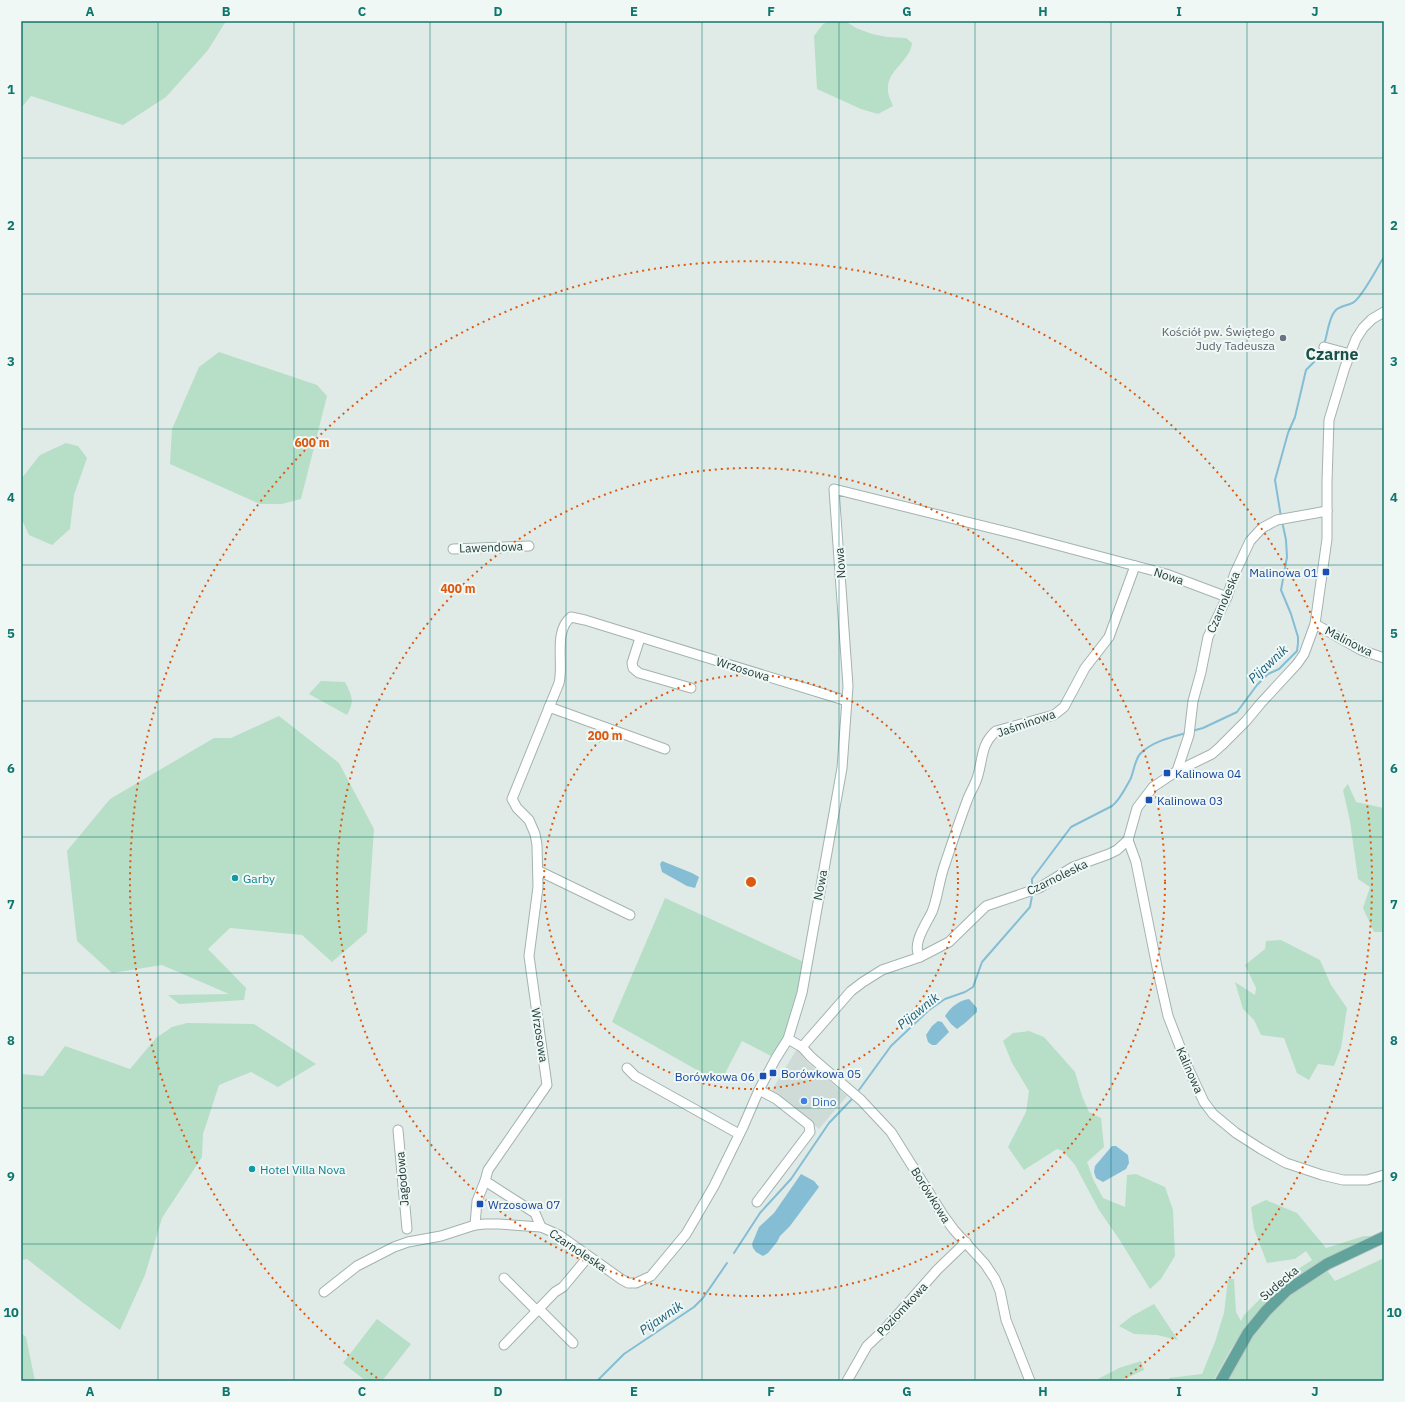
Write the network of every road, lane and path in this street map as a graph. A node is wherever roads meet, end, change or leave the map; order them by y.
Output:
1 (1380, 314) edge
2 (1324, 348) dead end
3 (1350, 354) junction
4 (1327, 511) junction
5 (529, 546) dead end
6 (453, 549) dead end
7 (1135, 566) junction
8 (1227, 597) junction
9 (1314, 624) junction
10 (640, 638) junction
11 (1384, 658) edge
12 (691, 688) dead end
13 (846, 701) junction
14 (550, 707) junction
15 (665, 750) dead end
16 (1177, 771) junction
17 (1128, 840) junction
18 (539, 871) junction
19 (630, 916) dead end
20 (920, 957) junction
21 (788, 1039) junction
22 (802, 1047) junction
23 (626, 1068) dead end
24 (759, 1090) junction
25 (398, 1130) dead end
26 (739, 1134) junction
27 (1384, 1175) edge
28 (485, 1181) junction
29 (757, 1202) dead end
30 (475, 1225) junction
31 (542, 1227) junction
32 (407, 1228) dead end
33 (1384, 1237) edge
34 (966, 1242) junction
35 (588, 1257) junction
36 (504, 1278) dead end
37 (324, 1292) dead end
38 (538, 1310) junction
39 (572, 1343) dead end
40 (504, 1344) dead end
41 (847, 1381) edge
42 (1030, 1381) edge
43 (1221, 1381) edge

1 - 3 street
2 - 3 street
3 - 4 street
4 - 8 street, Czarnoleska
4 - 9 street
5 - 6 street, Lawendowa
7 - 8 street, Nowa
7 - 13 street, Nowa
7 - 20 street, Jaśminowa
8 - 16 street, Czarnoleska
9 - 11 street, Malinowa
9 - 16 street
10 - 12 street
10 - 13 street, Wrzosowa
10 - 14 street, Wrzosowa
13 - 21 street, Nowa
14 - 15 street
14 - 18 street, Wrzosowa
16 - 17 street
17 - 20 street, Czarnoleska
17 - 27 street, Kalinowa
18 - 19 street
18 - 28 street, Wrzosowa
20 - 22 street, Czarnoleska
21 - 22 street, Borówkowa
21 - 24 street, Czarnoleska
22 - 34 street, Borówkowa
23 - 26 street
24 - 26 street, Czarnoleska
24 - 29 street
25 - 32 street, Jagodowa
26 - 35 street, Czarnoleska
28 - 30 street, Wrzosowa
28 - 31 street
30 - 31 street, Czarnoleska
30 - 37 street, Czarnoleska
31 - 35 street, Czarnoleska
33 - 43 main road, Sudecka
34 - 41 street, Poziomkowa
34 - 42 street, Borówkowa
35 - 38 street
36 - 38 street
38 - 39 street
38 - 40 street

